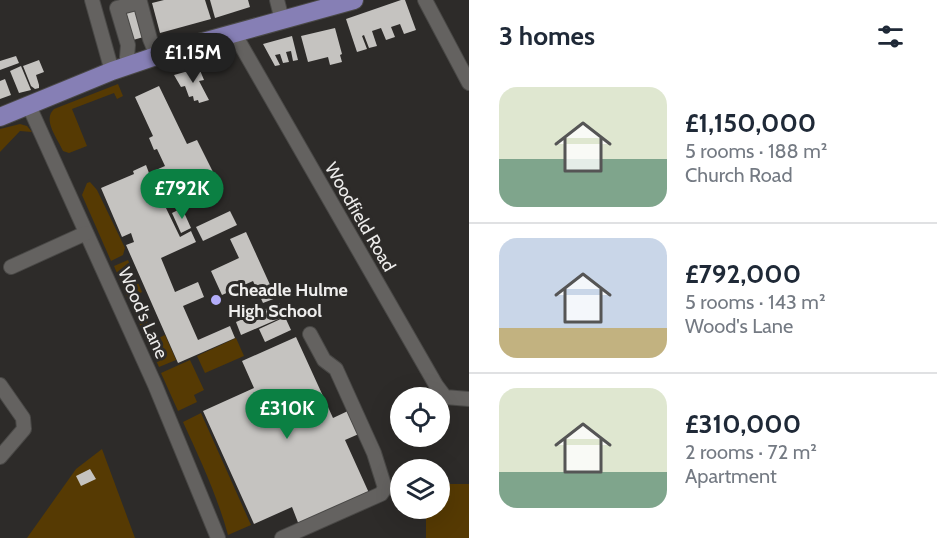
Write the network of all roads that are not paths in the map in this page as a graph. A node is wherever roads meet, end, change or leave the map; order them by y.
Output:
1 (92, 0) edge
2 (277, 0) edge
3 (354, 0) edge
4 (425, 0) edge
5 (282, 20) junction
6 (234, 33) junction
7 (150, 39) junction
8 (128, 45) junction
9 (157, 56) junction
10 (120, 68) junction
11 (469, 83) edge
12 (29, 106) junction
13 (0, 117) edge
14 (86, 233) junction
15 (11, 267) dead end
16 (310, 334) dead end
17 (0, 385) edge
18 (469, 399) edge
19 (0, 456) edge
20 (218, 538) edge
21 (282, 538) edge

1 - 10 street
2 - 5 street
3 - 5 main road
4 - 11 street
5 - 6 main road
6 - 9 main road
6 - 18 street, Woodfield Road
7 - 8 street
7 - 8 street
7 - 9 street
8 - 10 street
9 - 10 main road
10 - 12 main road
12 - 13 main road
12 - 14 street, Wood's Lane
14 - 15 street
14 - 20 street, Wood's Lane
16 - 21 street
17 - 19 street

